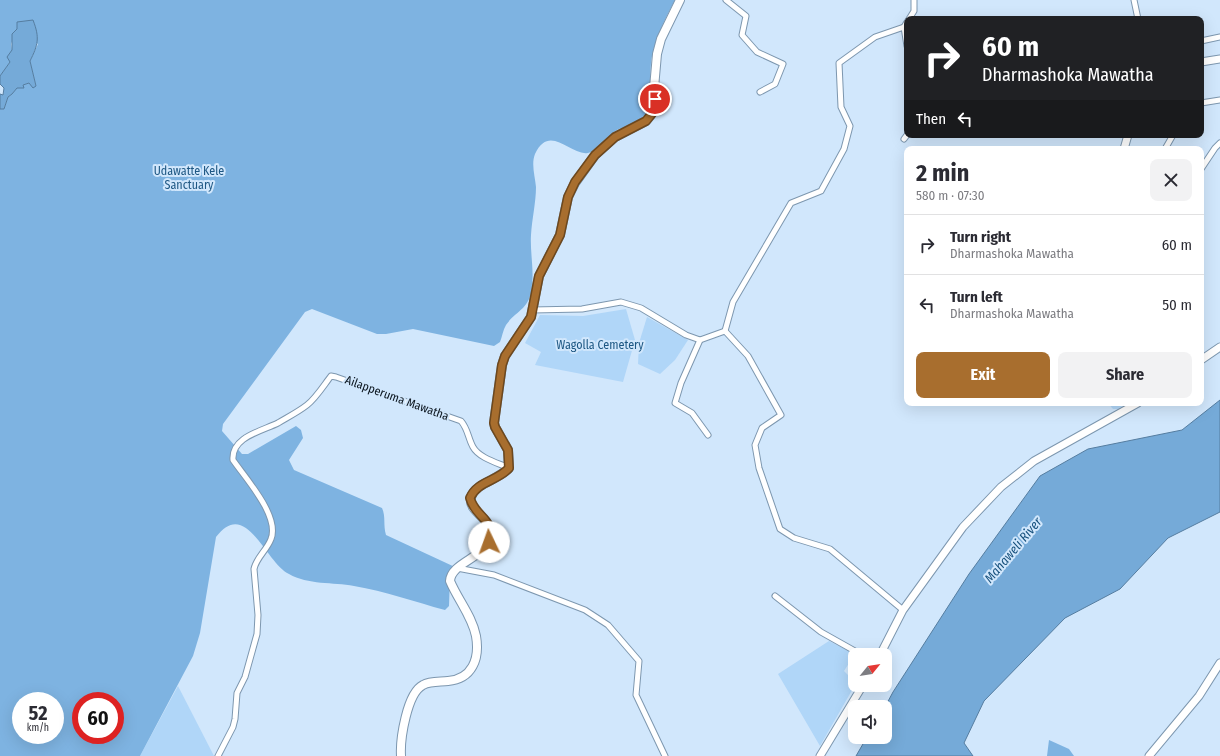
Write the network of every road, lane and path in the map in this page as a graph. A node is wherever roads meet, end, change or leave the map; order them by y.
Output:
1 (680, 0) edge
2 (726, 0) edge
3 (914, 0) edge
4 (1134, 0) edge
5 (911, 16) edge
6 (1137, 16) edge
7 (904, 26) edge
8 (1220, 37) edge
9 (1204, 40) edge
10 (1220, 59) edge
11 (1204, 62) edge
12 (760, 92) dead end
13 (1220, 100) edge
14 (1204, 103) edge
15 (1220, 143) edge
16 (1204, 164) edge
17 (532, 310) junction
18 (725, 331) junction
19 (700, 340) junction
20 (1220, 347) edge
21 (1204, 358) edge
22 (1133, 406) edge
23 (708, 435) dead end
24 (509, 468) junction
25 (457, 568) junction
26 (776, 596) dead end
27 (902, 610) junction
28 (850, 648) edge
29 (883, 648) edge
30 (1220, 663) edge
31 (859, 692) edge
32 (218, 756) edge
33 (401, 756) edge
34 (665, 756) edge
35 (820, 756) edge
36 (1149, 756) edge

1 - 17 main road
2 - 12 street
3 - 5 street
4 - 6 street
7 - 18 street
8 - 9 street
10 - 11 street
13 - 14 street
15 - 16 street
17 - 19 street
17 - 24 main road
18 - 19 street
18 - 27 street
19 - 23 street
20 - 21 street
22 - 27 street
24 - 25 main road
24 - 32 street, Ailapperuma Mawatha
25 - 33 main road
25 - 34 street
26 - 28 street
27 - 29 street
30 - 36 street
31 - 35 street

